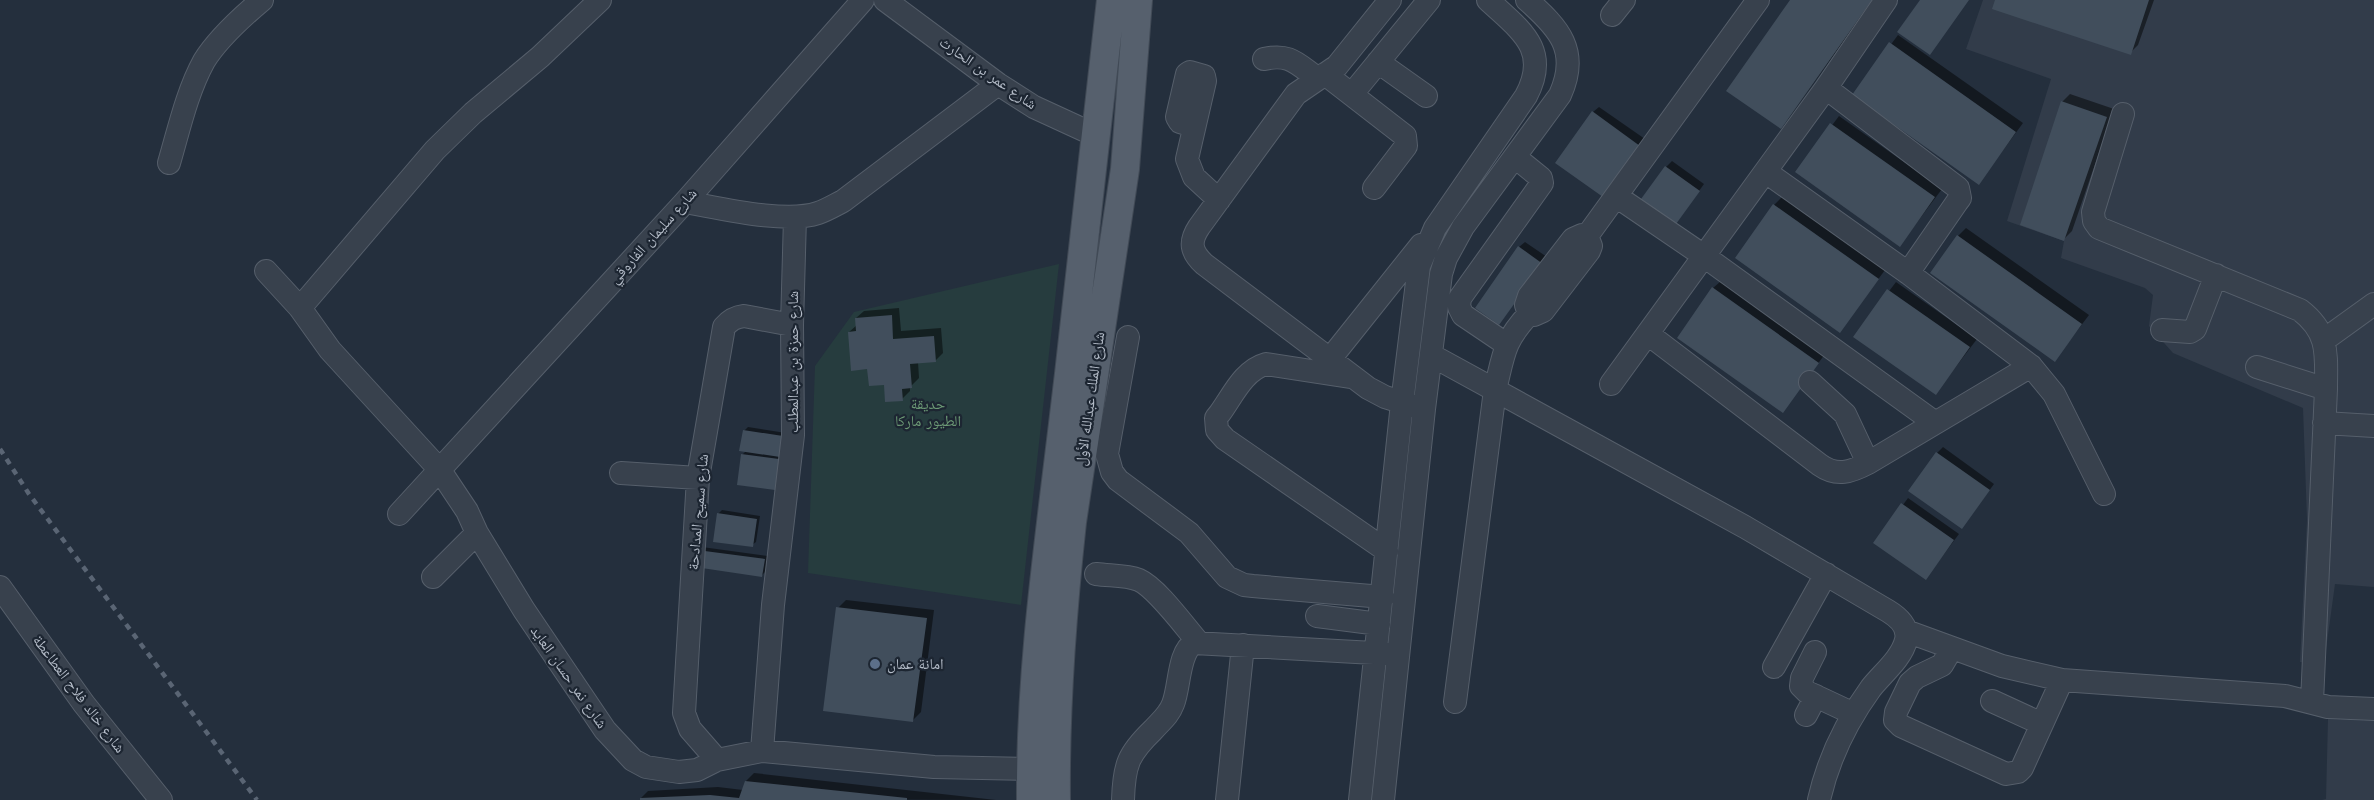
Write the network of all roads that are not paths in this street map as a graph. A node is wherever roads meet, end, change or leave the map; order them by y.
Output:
1 (262, 0) edge
2 (600, 0) edge
3 (864, 0) edge
4 (885, 0) edge
5 (1111, 0) edge
6 (1138, 0) edge
7 (1390, 0) edge
8 (1429, 0) edge
9 (1488, 0) edge
10 (1527, 0) edge
11 (1758, 0) edge
12 (1886, 0) edge
13 (910, 8) edge
14 (1263, 59) dead end
15 (1378, 62) junction
16 (1321, 76) junction
17 (998, 84) junction
18 (1826, 88) junction
19 (1352, 94) junction
20 (1426, 96) dead end
21 (2123, 114) dead end
22 (1193, 126) dead end
23 (1499, 134) junction
24 (1096, 136) junction
25 (1517, 153) junction
26 (169, 163) dead end
27 (1766, 172) junction
28 (1374, 188) dead end
29 (1616, 196) junction
30 (1219, 200) junction
31 (685, 202) junction
32 (795, 217) junction
33 (1434, 228) junction
34 (1704, 256) junction
35 (266, 271) dead end
36 (1908, 273) junction
37 (2216, 275) junction
38 (2374, 304) edge
39 (300, 308) junction
40 (792, 325) junction
41 (2162, 330) dead end
42 (1648, 334) junction
43 (1128, 337) dead end
44 (2324, 340) junction
45 (1506, 344) junction
46 (1431, 355) junction
47 (1330, 359) junction
48 (2031, 366) junction
49 (2257, 367) dead end
50 (1353, 378) junction
51 (1810, 382) dead end
52 (1611, 384) dead end
53 (2326, 389) junction
54 (1495, 390) junction
55 (1402, 403) junction
56 (1424, 409) junction
57 (1934, 422) junction
58 (2324, 423) junction
59 (2374, 426) edge
60 (1868, 463) junction
61 (439, 469) junction
62 (621, 473) dead end
63 (698, 478) junction
64 (2104, 494) dead end
65 (399, 514) dead end
66 (477, 533) junction
67 (1387, 550) junction
68 (1096, 574) dead end
69 (1826, 574) junction
70 (433, 577) dead end
71 (0, 587) edge
72 (1383, 597) junction
73 (1317, 616) dead end
74 (1379, 624) junction
75 (1906, 631) junction
76 (1199, 643) junction
77 (1243, 645) junction
78 (1952, 648) junction
79 (1376, 652) junction
80 (1815, 652) dead end
81 (1399, 654) junction
82 (1774, 667) dead end
83 (2062, 680) junction
84 (1992, 701) dead end
85 (1455, 702) dead end
86 (2312, 702) junction
87 (2374, 709) edge
88 (1854, 714) junction
89 (2042, 724) junction
90 (762, 751) junction
91 (717, 760) junction
92 (1031, 769) junction
93 (161, 800) edge
94 (1031, 800) edge
95 (1056, 800) edge
96 (1123, 800) edge
97 (1227, 800) edge
98 (1360, 800) edge
99 (1383, 800) edge
100 (1819, 800) edge

1 - 26 street
2 - 39 street
3 - 31 street, شارع سليمان الفاروقي
4 - 13 street, شارع عمر بن الحارث
5 - 24 main road, شارع الملك عبدالله الأول
6 - 95 main road, شارع الملك عبدالله الأول
7 - 16 street
8 - 15 street
9 - 23 street
10 - 25 street
11 - 29 street
12 - 18 street
13 - 17 street, شارع عمر بن الحارث
14 - 16 street
15 - 19 street
15 - 20 street
16 - 19 street
16 - 30 street
17 - 24 street, شارع عمر بن الحارث
17 - 32 street
18 - 27 street
18 - 36 street
19 - 28 street
21 - 37 street
22 - 30 street
23 - 25 street
23 - 33 street
24 - 92 main road, شارع الملك عبدالله الأول
25 - 45 street
25 - 46 street
27 - 34 street
27 - 36 street
29 - 34 street
29 - 45 street
30 - 47 street
31 - 32 street
31 - 61 street, شارع سليمان الفاروقي
32 - 40 street, شارع حمزة بن عبدالمطلب
33 - 47 street
33 - 55 street
34 - 42 street
34 - 57 street
35 - 39 street, شارع نمر حسان العايد
36 - 48 street
37 - 41 street
37 - 44 street
38 - 44 street
39 - 61 street, شارع نمر حسان العايد
40 - 63 street, شارع سميح المدادحة
40 - 90 street, شارع حمزة بن عبدالمطلب
42 - 52 street
42 - 60 street
43 - 72 street
44 - 53 street
45 - 54 street
46 - 54 street
46 - 56 street
47 - 50 street
48 - 57 street
48 - 64 street
49 - 53 street
50 - 55 street
50 - 67 street
51 - 60 street
53 - 58 street
54 - 69 street
54 - 85 street
55 - 56 street
55 - 67 street
56 - 81 street
57 - 60 street
58 - 59 street
58 - 86 street
61 - 65 street, شارع سليمان الفاروقي
61 - 66 street, شارع نمر حسان العايد
62 - 63 street
63 - 91 street, شارع سميح المدادحة
66 - 70 street
66 - 91 street, شارع نمر حسان العايد
67 - 72 street
68 - 76 street
69 - 75 street
69 - 82 street
71 - 93 street, شارع خالد فلاح العطاعطة
72 - 74 street
73 - 74 street
74 - 79 street
75 - 78 street
75 - 88 street
76 - 77 street
76 - 96 street
77 - 79 street
77 - 97 street
78 - 83 street
78 - 89 street
79 - 81 street
79 - 98 street
80 - 88 street
81 - 99 street
83 - 86 street
83 - 89 street
84 - 89 street
86 - 87 street
88 - 100 street
90 - 91 street, شارع نمر حسان العايد
90 - 92 street, شارع نمر حسان العايد
92 - 94 main road, شارع الملك عبدالله الأول

